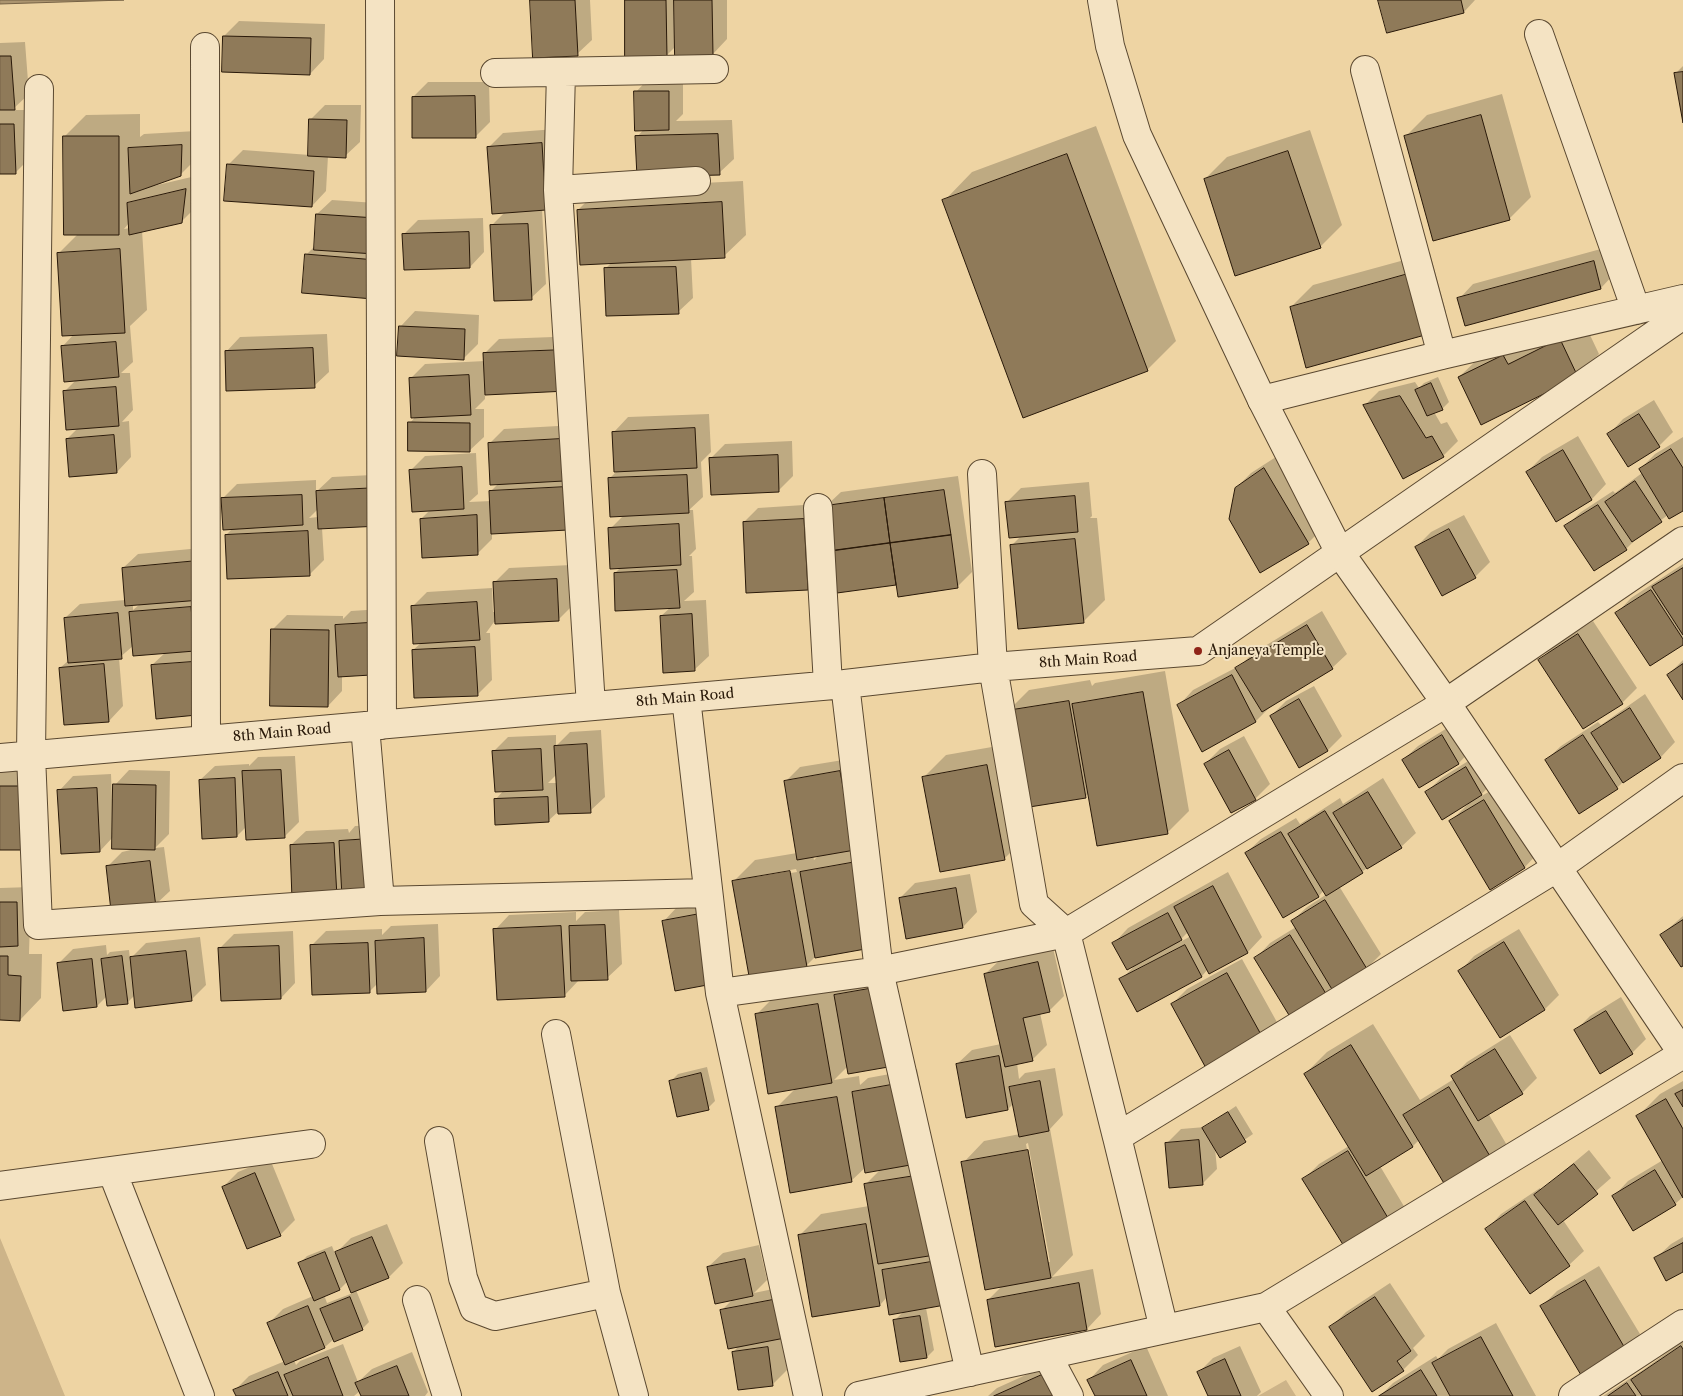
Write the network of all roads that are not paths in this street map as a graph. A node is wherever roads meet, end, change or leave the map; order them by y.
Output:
1 (380, 0) edge
2 (1102, 0) edge
3 (1539, 34) dead end
4 (205, 47) dead end
5 (714, 70) dead end
6 (1365, 70) dead end
7 (561, 72) junction
8 (495, 73) dead end
9 (39, 89) dead end
10 (696, 181) dead end
11 (558, 190) junction
12 (1683, 299) edge
13 (1636, 310) junction
14 (1683, 314) edge
15 (1442, 355) junction
16 (1262, 400) junction
17 (982, 474) dead end
18 (818, 508) dead end
19 (1683, 541) edge
20 (1340, 553) junction
21 (992, 667) junction
22 (836, 685) junction
23 (686, 698) junction
24 (1446, 703) junction
25 (591, 706) junction
26 (374, 725) junction
27 (206, 740) junction
28 (31, 755) junction
29 (0, 758) edge
30 (1683, 778) edge
31 (1558, 867) junction
32 (708, 893) junction
33 (380, 901) junction
34 (1066, 933) junction
35 (879, 970) junction
36 (720, 993) junction
37 (556, 1034) dead end
38 (1683, 1054) edge
39 (1117, 1137) junction
40 (439, 1142) dead end
41 (311, 1144) dead end
42 (112, 1171) junction
43 (0, 1186) edge
44 (606, 1293) junction
45 (417, 1300) dead end
46 (1266, 1306) junction
47 (1683, 1324) edge
48 (1164, 1330) junction
49 (1047, 1355) junction
50 (970, 1372) junction
51 (200, 1396) edge
52 (447, 1396) edge
53 (634, 1396) edge
54 (808, 1396) edge
55 (859, 1396) edge
56 (1069, 1396) edge
57 (1329, 1396) edge
58 (1573, 1396) edge

1 - 26 street
2 - 16 street
3 - 13 street
4 - 27 street
5 - 7 street
6 - 15 street
7 - 8 street
7 - 11 street
9 - 28 street
10 - 11 street
11 - 25 street
12 - 13 street
13 - 15 street
14 - 20 street, 8th Main Road
15 - 16 street
16 - 20 street
17 - 21 street
18 - 22 street
19 - 24 street
20 - 21 street, 8th Main Road
20 - 24 street
21 - 22 street, 8th Main Road
21 - 34 street
22 - 23 street, 8th Main Road
22 - 35 street
23 - 25 street, 8th Main Road
23 - 32 street
24 - 31 street
24 - 34 street
25 - 26 street, 8th Main Road
26 - 27 street, 8th Main Road
26 - 33 street
27 - 28 street, 8th Main Road
28 - 29 street, 8th Main Road
28 - 33 street
30 - 31 street
31 - 38 street
31 - 39 street
32 - 33 street
32 - 36 street
34 - 35 street
34 - 39 street
35 - 36 street
35 - 50 street
36 - 54 street
37 - 44 street
38 - 46 street
39 - 48 street
40 - 44 street
41 - 42 street
42 - 43 street
42 - 51 street
44 - 53 street
45 - 52 street
46 - 48 street
46 - 57 street
47 - 58 street
48 - 49 street
49 - 50 street
49 - 56 street
50 - 55 street

